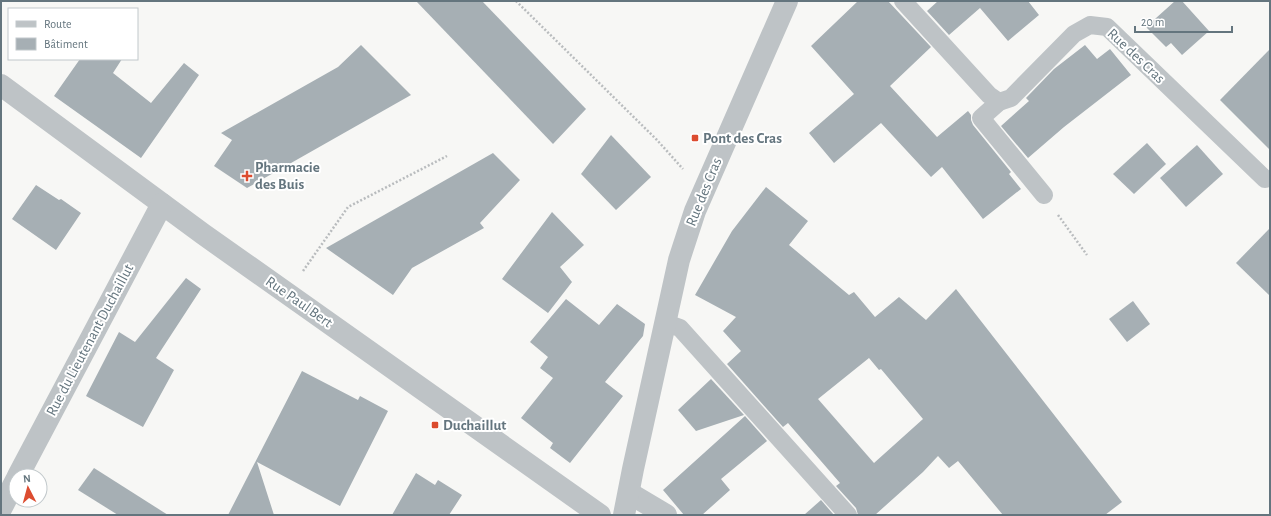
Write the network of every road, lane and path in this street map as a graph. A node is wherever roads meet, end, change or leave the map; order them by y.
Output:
1 (516, 1) edge
2 (786, 1) edge
3 (903, 1) edge
4 (1, 85) edge
5 (999, 102) junction
6 (448, 156) dead end
7 (672, 157) dead end
8 (1265, 179) dead end
9 (1044, 195) joint
10 (162, 204) junction
11 (1087, 255) dead end
12 (301, 274) dead end
13 (666, 323) junction
14 (22, 468) edge
15 (628, 493) junction
16 (8, 495) edge
17 (1, 509) edge
18 (600, 515) edge
19 (624, 515) edge
20 (666, 515) edge
21 (848, 515) edge

1 - 7 path
2 - 13 street, Rue des Cras
3 - 5 lane
4 - 10 street, Rue Paul Bert
5 - 8 lane, Rue des Cras
5 - 9 lane, Rue des Cras
6 - 12 path
9 - 11 path
10 - 14 street, Rue du Lieutenant Duchaillut
10 - 18 street, Rue Paul Bert
13 - 15 street, Rue des Cras
13 - 21 lane
15 - 19 street, Rue des Cras
15 - 20 street
16 - 17 street

